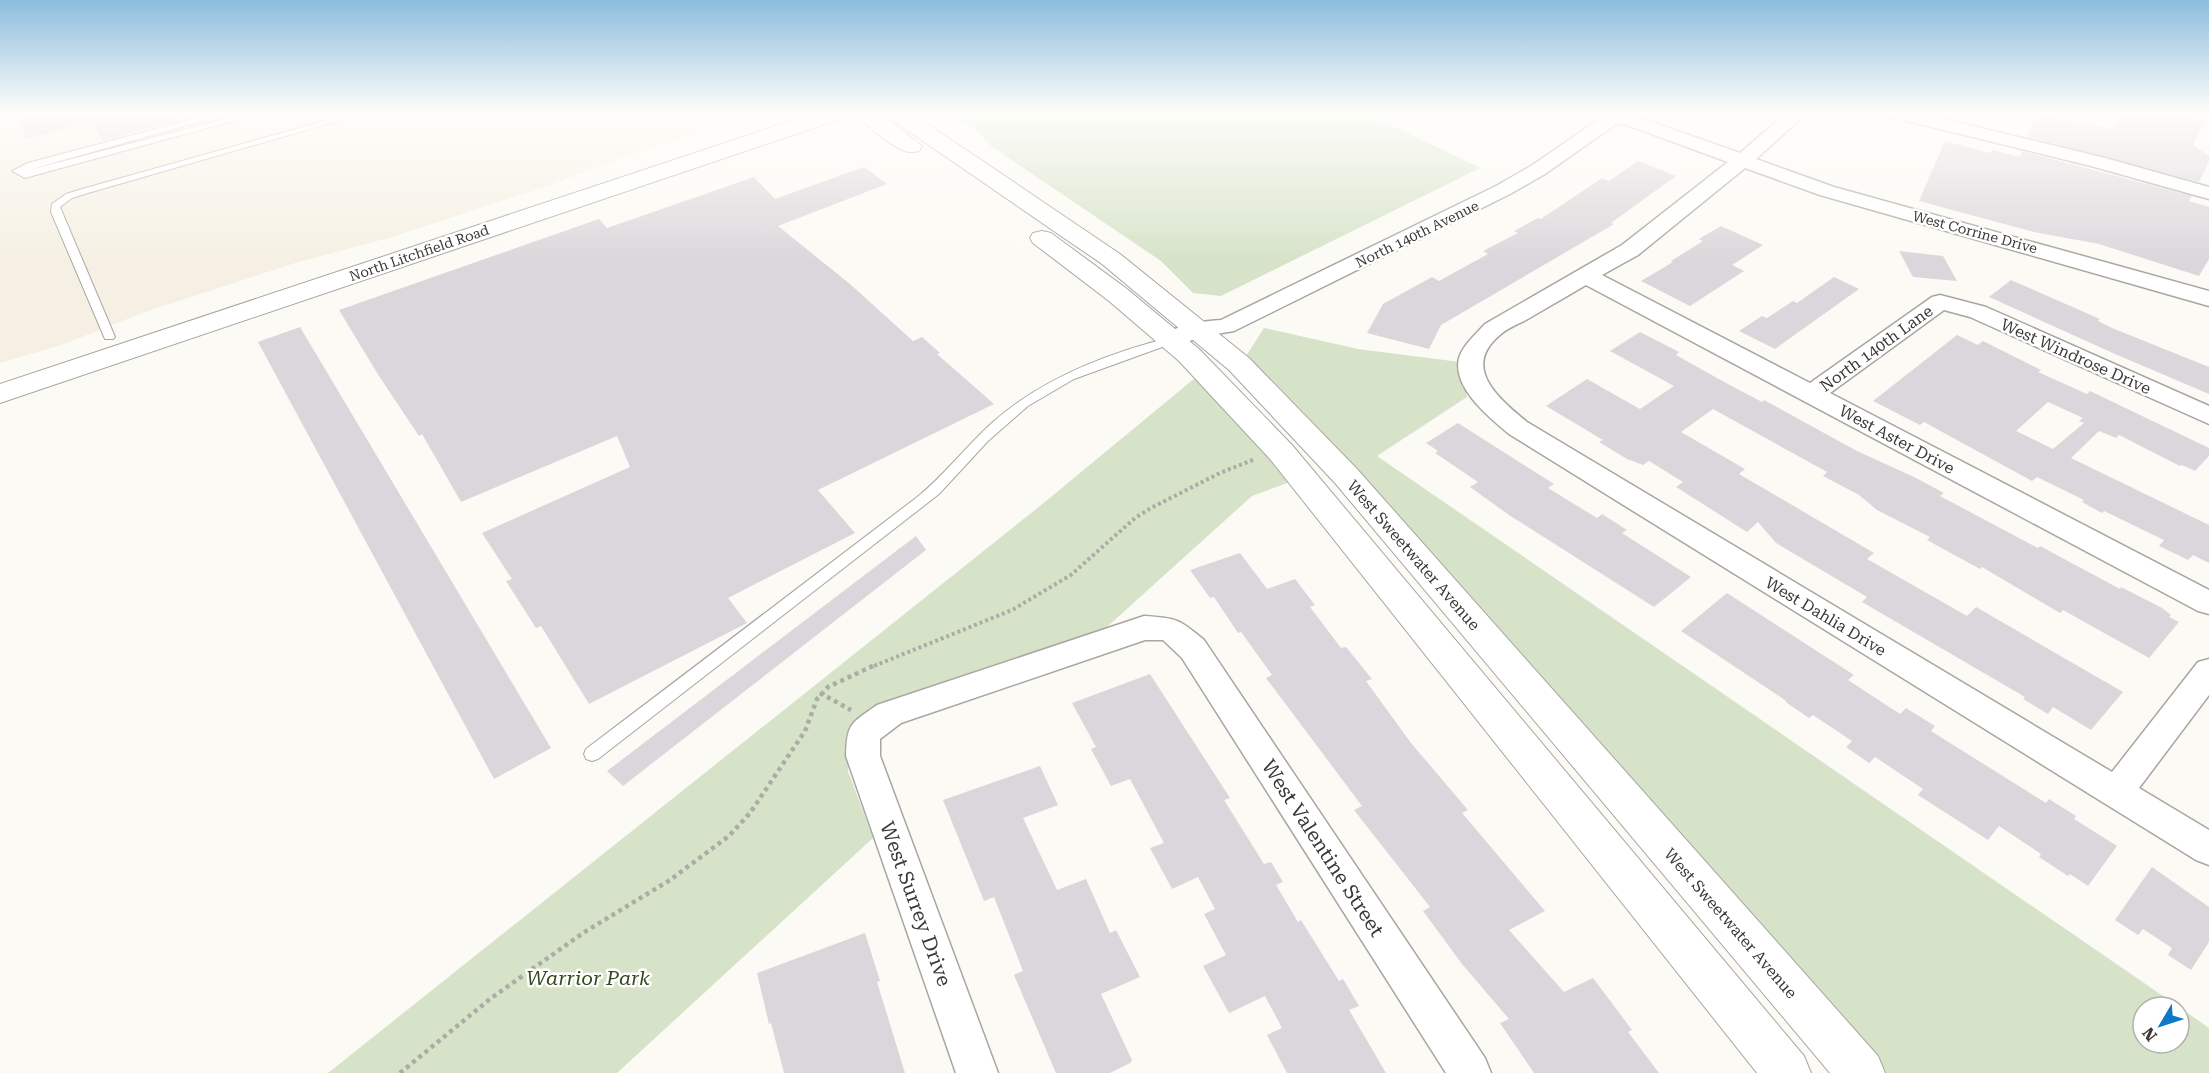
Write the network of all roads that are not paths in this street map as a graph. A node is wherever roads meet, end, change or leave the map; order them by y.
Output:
1 (43, 162) edge
2 (74, 162) edge
3 (185, 162) edge
4 (643, 162) edge
5 (689, 162) edge
6 (934, 162) edge
7 (969, 162) edge
8 (1547, 162) edge
9 (1741, 162) joint
10 (2098, 162) edge
11 (2209, 193) edge
12 (1584, 275) junction
13 (2209, 299) edge
14 (1940, 302) joint
15 (1185, 335) junction
16 (109, 337) junction
17 (0, 373) edge
18 (0, 394) edge
19 (1812, 394) junction
20 (2209, 416) edge
21 (2209, 603) edge
22 (2209, 671) edge
23 (862, 724) joint
24 (592, 754) dead end
25 (2116, 793) junction
26 (1624, 799) junction
27 (1582, 822) junction
28 (2209, 849) edge
29 (977, 1073) edge
30 (1470, 1073) edge
31 (1787, 1073) edge
32 (1861, 1073) edge

1 - 2 lane
3 - 16 lane
4 - 16 street, North Litchfield Road
5 - 18 street, North Litchfield Road
6 - 15 street, West Sweetwater Avenue
7 - 15 street, West Sweetwater Avenue
8 - 15 street, North 140th Avenue
9 - 12 street
9 - 13 street, West Corrine Drive
10 - 11 street
12 - 19 street, West Aster Drive
12 - 25 street, West Dahlia Drive
14 - 19 street, North 140th Lane
14 - 20 street, West Windrose Drive
15 - 24 lane
15 - 26 street, West Sweetwater Avenue
15 - 27 street, West Sweetwater Avenue
16 - 17 street, North Litchfield Road
19 - 21 street, West Aster Drive
22 - 25 street
23 - 29 street, West Surrey Drive
23 - 30 street, West Valentine Street
25 - 28 street, West Dahlia Drive
26 - 27 street
26 - 32 street, West Sweetwater Avenue
27 - 31 street, West Sweetwater Avenue

